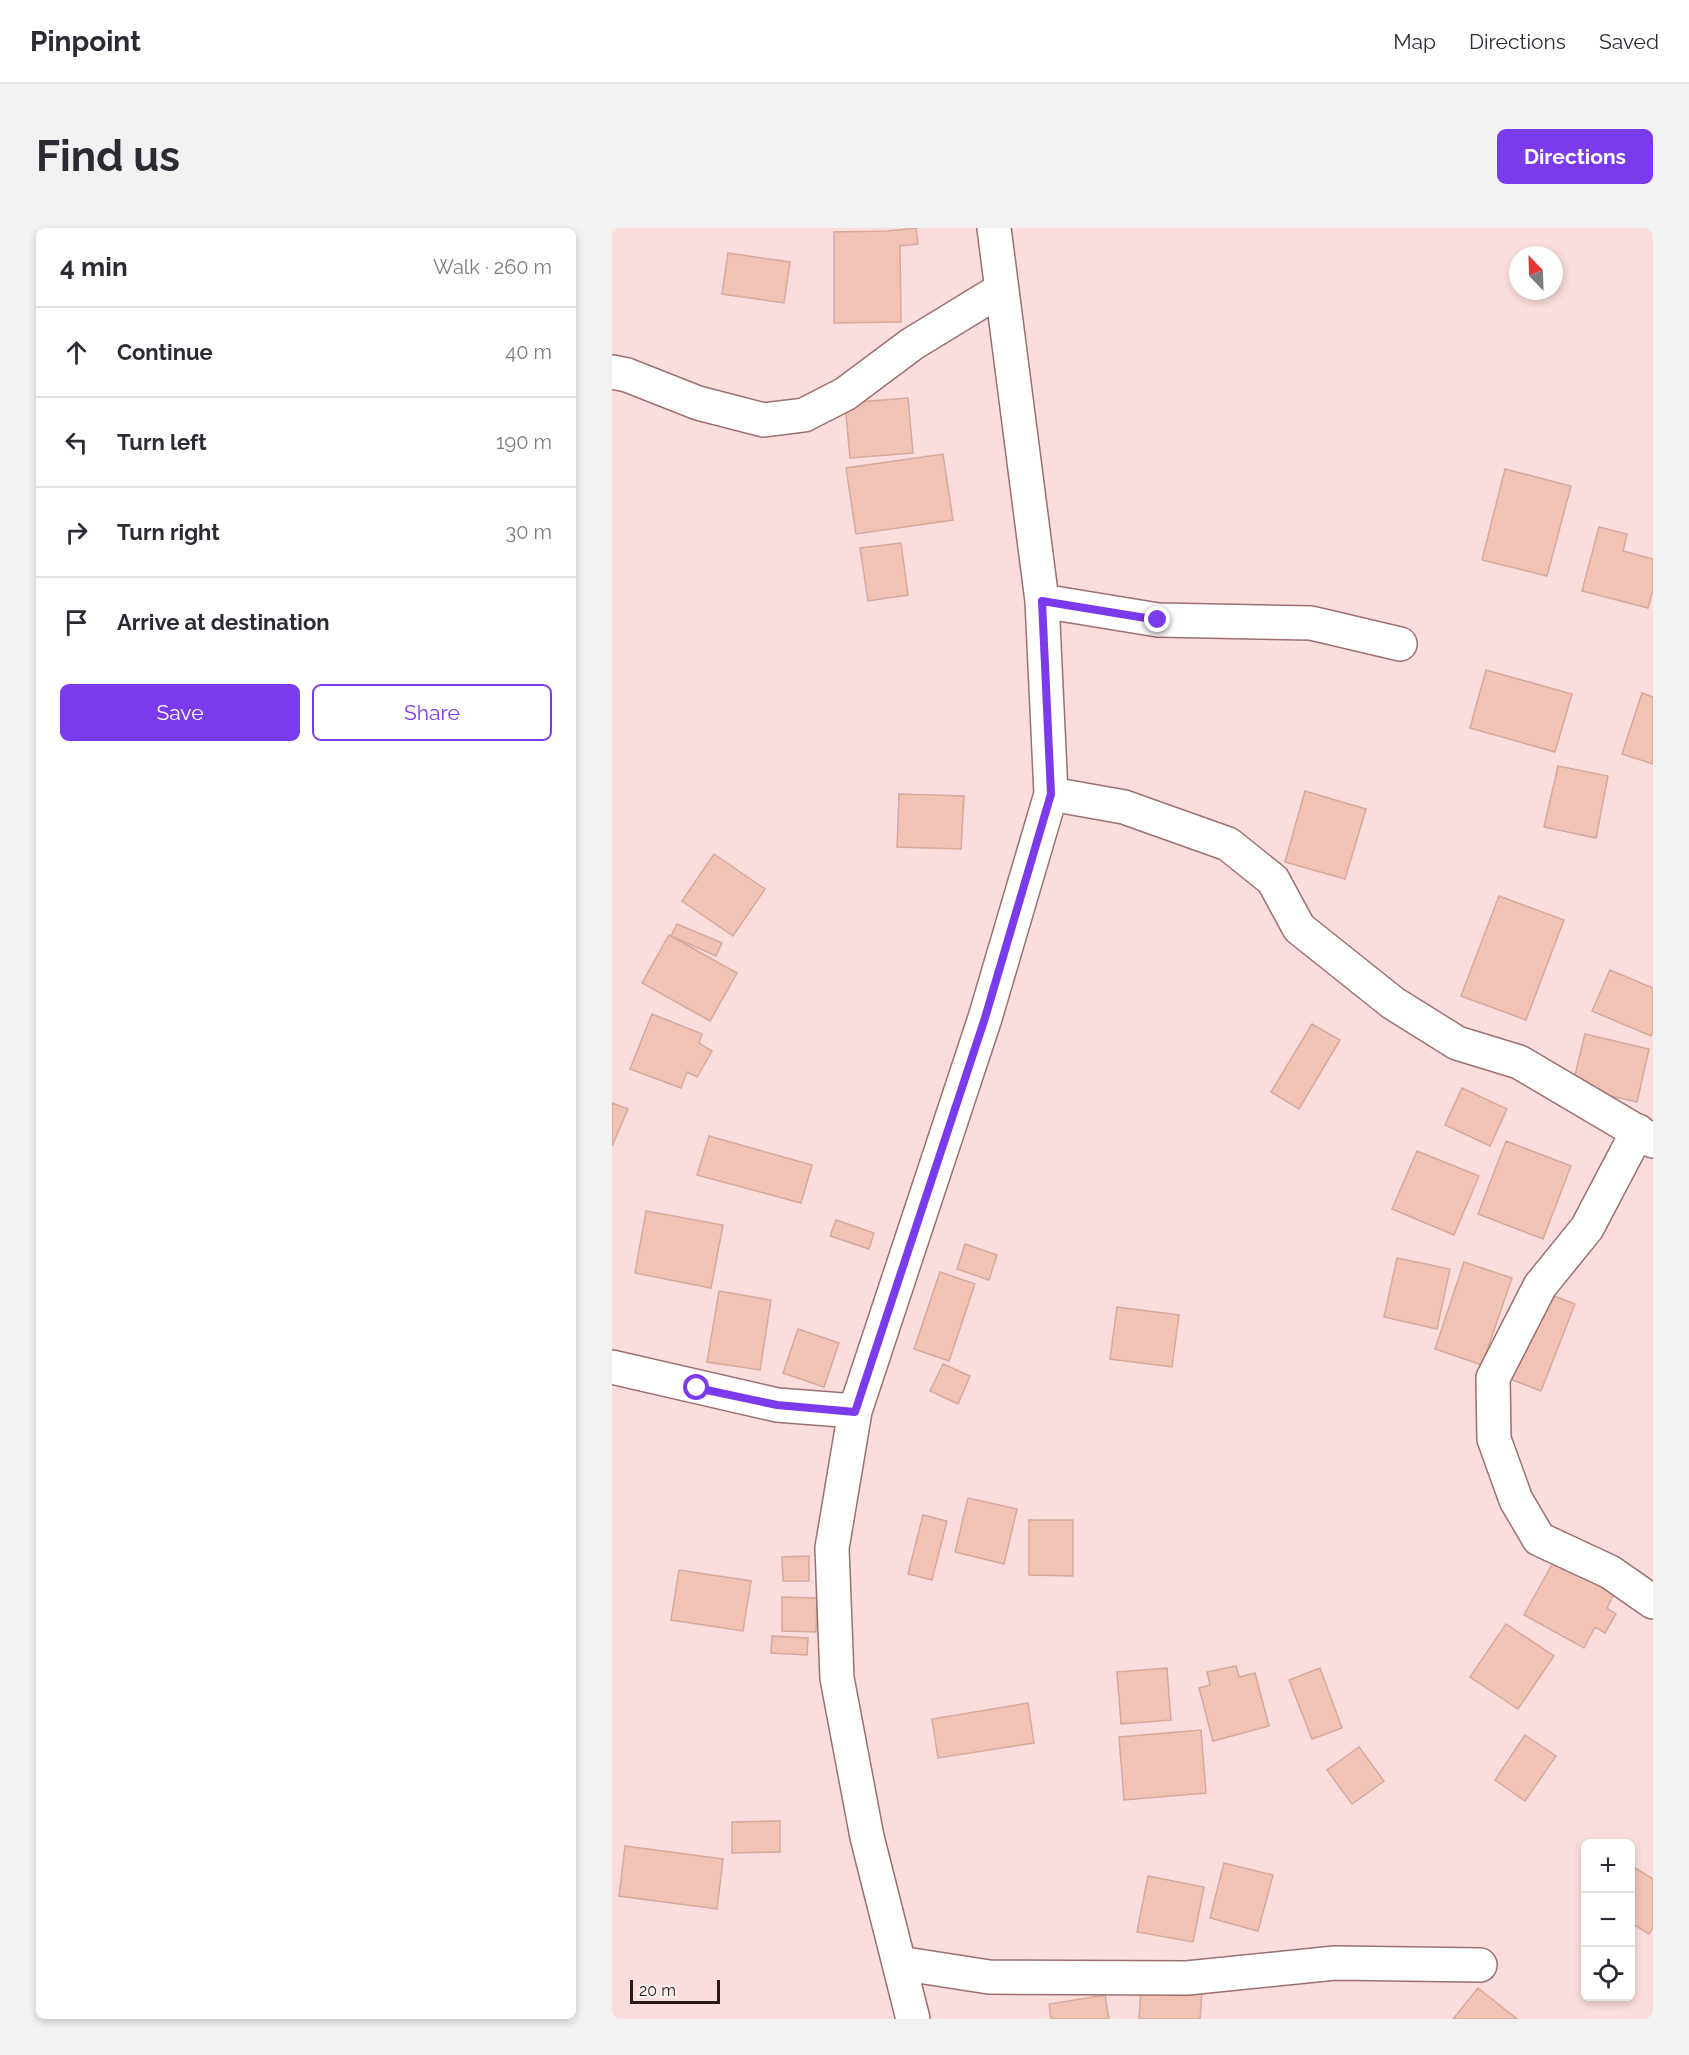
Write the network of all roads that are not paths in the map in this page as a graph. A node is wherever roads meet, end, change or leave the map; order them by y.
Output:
1 (994, 228) edge
2 (1002, 289) junction
3 (612, 372) edge
4 (1042, 601) junction
5 (1400, 644) dead end
6 (1051, 794) junction
7 (1646, 1136) edge
8 (612, 1367) edge
9 (855, 1412) junction
10 (1653, 1602) edge
11 (899, 1963) junction
12 (1480, 1965) dead end
13 (913, 2019) edge

1 - 2 street
2 - 3 street
2 - 4 street
4 - 5 street
4 - 6 street
6 - 7 street
6 - 9 street
7 - 10 street
8 - 9 street
9 - 11 street
11 - 12 street
11 - 13 street

